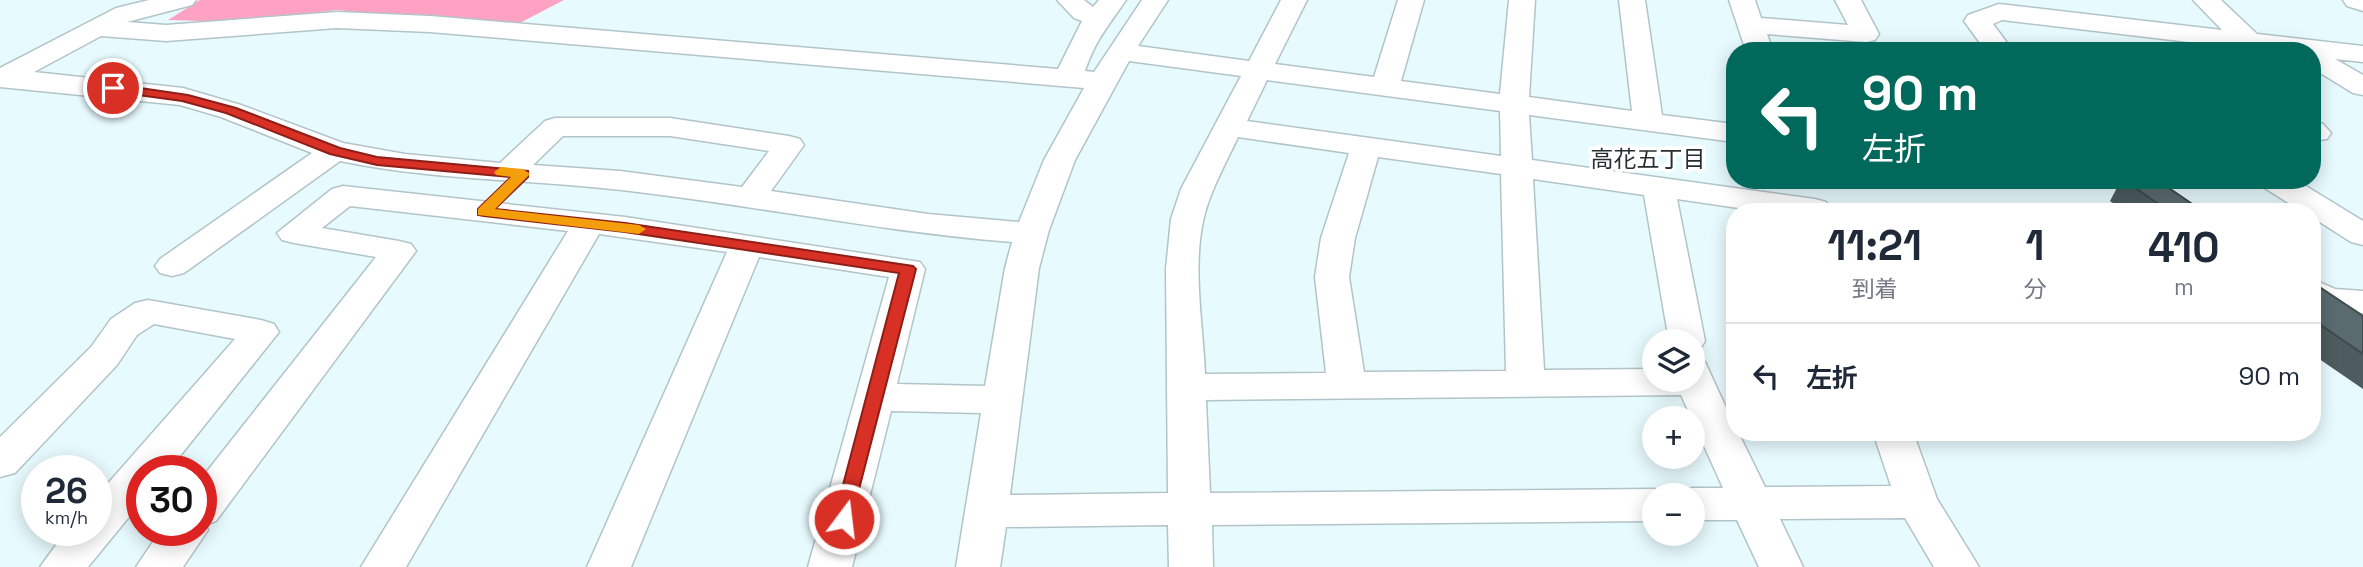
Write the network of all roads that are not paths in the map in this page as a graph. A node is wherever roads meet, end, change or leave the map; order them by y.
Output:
1 (183, 0) edge
2 (1070, 0) edge
3 (1155, 0) edge
4 (1294, 0) edge
5 (1411, 0) edge
6 (1522, 0) edge
7 (1632, 0) edge
8 (1848, 0) edge
9 (2113, 0) edge
10 (2206, 0) edge
11 (2357, 0) edge
12 (2363, 3) edge
13 (1106, 7) edge
14 (1746, 12) edge
15 (2074, 21) junction
16 (93, 28) junction
17 (2140, 29) junction
18 (2182, 33) junction
19 (2249, 41) junction
20 (1757, 42) edge
21 (1993, 42) edge
22 (2094, 42) edge
23 (2194, 42) edge
24 (2254, 42) edge
25 (1120, 52) junction
26 (2321, 52) edge
27 (2363, 54) edge
28 (2321, 62) edge
29 (1257, 69) junction
30 (2, 78) edge
31 (1085, 78) junction
32 (1385, 86) junction
33 (2363, 87) edge
34 (1514, 103) junction
35 (1648, 121) junction
36 (1228, 127) junction
37 (1726, 132) edge
38 (1366, 146) junction
39 (335, 151) junction
40 (1517, 167) junction
41 (515, 173) junction
42 (1659, 187) junction
43 (2289, 189) edge
44 (751, 196) junction
45 (1812, 200) edge
46 (2311, 203) edge
47 (2321, 209) edge
48 (484, 212) junction
49 (589, 223) junction
50 (1031, 233) junction
51 (2363, 235) edge
52 (747, 246) junction
53 (172, 266) dead end
54 (2321, 295) edge
55 (2321, 296) edge
56 (2363, 302) edge
57 (2363, 326) edge
58 (1685, 329) edge
59 (1642, 379) edge
60 (1527, 384) junction
61 (1347, 386) junction
62 (1186, 387) junction
63 (1700, 392) edge
64 (876, 397) junction
65 (1003, 400) junction
66 (1896, 441) edge
67 (157, 455) edge
68 (0, 462) edge
69 (217, 489) edge
70 (126, 492) edge
71 (1917, 502) junction
72 (1705, 504) edge
73 (1751, 504) junction
74 (1642, 505) edge
75 (112, 508) edge
76 (1189, 509) junction
77 (986, 511) junction
78 (80, 546) edge
79 (174, 546) edge
80 (62, 567) edge
81 (158, 567) edge
82 (383, 567) edge
83 (609, 567) edge
84 (830, 567) edge
85 (978, 567) edge
86 (1191, 567) edge
87 (1781, 567) edge
88 (1957, 567) edge

1 - 16 street
2 - 13 street
3 - 25 street
4 - 29 street
5 - 32 street
6 - 34 street
7 - 35 street
8 - 14 street
9 - 17 street
10 - 19 street
11 - 12 main road
13 - 31 street
14 - 20 street
15 - 17 street
15 - 21 street
15 - 22 street
16 - 30 street
16 - 31 street
17 - 18 street
18 - 19 street
18 - 23 street
19 - 24 street
25 - 29 street
25 - 31 street
26 - 27 street
28 - 33 street
29 - 32 street
29 - 36 street
30 - 39 street
31 - 50 street
32 - 34 street
34 - 35 street
34 - 40 street
35 - 37 street
36 - 38 street
36 - 62 street
38 - 40 street
38 - 61 street
39 - 41 street
39 - 53 street
40 - 42 street
40 - 60 street
41 - 44 street
41 - 44 street
41 - 48 street
42 - 45 street
42 - 58 street
43 - 46 street
44 - 50 street
47 - 51 street
48 - 49 street
48 - 69 street
49 - 52 street
49 - 82 street
50 - 65 street
52 - 64 street
52 - 83 street
54 - 56 street
55 - 57 street
59 - 60 street
60 - 61 street
61 - 62 street
62 - 76 street
63 - 73 street
64 - 65 street
64 - 84 street
65 - 77 street
66 - 71 street
67 - 68 street
70 - 75 street
71 - 73 street
71 - 88 street
72 - 73 street
73 - 87 street
74 - 76 street
76 - 77 street
76 - 86 street
77 - 85 street
78 - 80 street
79 - 81 street

